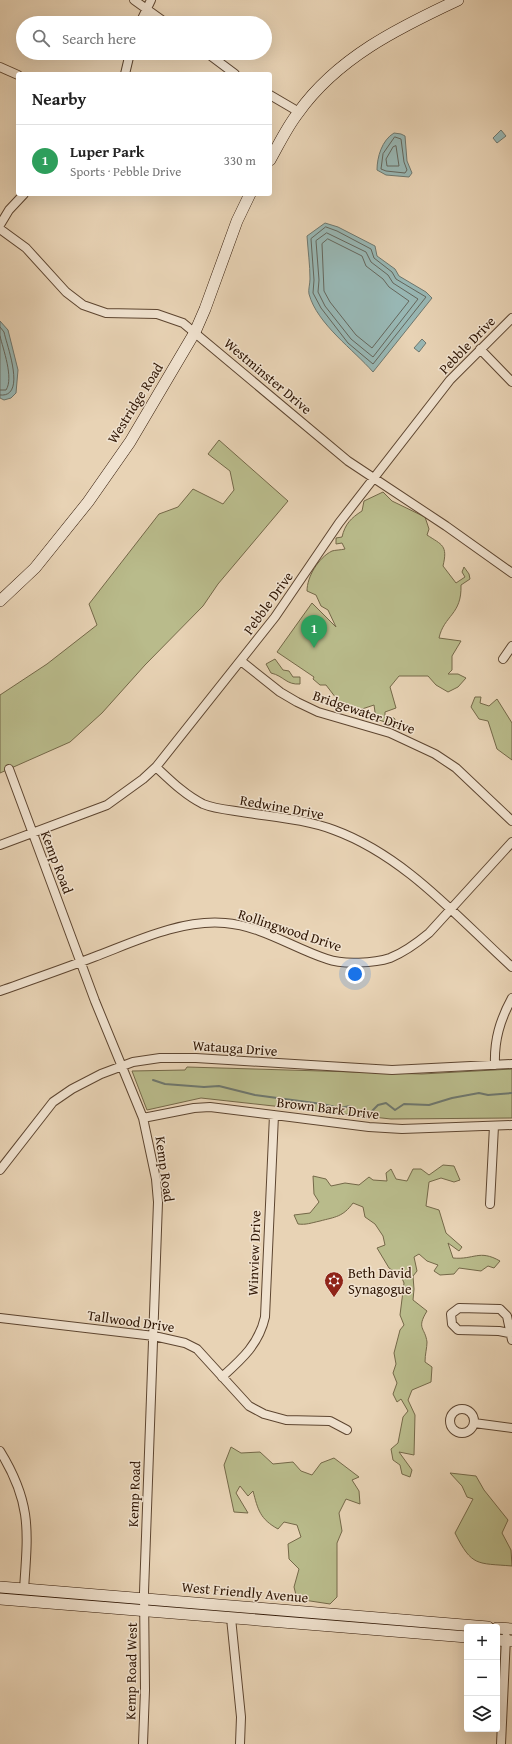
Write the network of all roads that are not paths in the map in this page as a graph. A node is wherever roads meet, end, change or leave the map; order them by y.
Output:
1 (134, 0) edge
2 (152, 0) edge
3 (458, 0) edge
4 (146, 8) junction
5 (143, 16) edge
6 (157, 16) edge
7 (128, 60) edge
8 (216, 60) edge
9 (0, 67) edge
10 (125, 72) edge
11 (232, 72) edge
12 (16, 74) edge
13 (272, 96) edge
14 (298, 112) junction
15 (272, 157) edge
16 (22, 196) edge
17 (249, 196) edge
18 (0, 225) edge
19 (0, 228) edge
20 (512, 318) edge
21 (195, 332) junction
22 (480, 349) junction
23 (512, 382) edge
24 (374, 479) junction
25 (512, 573) edge
26 (0, 601) edge
27 (512, 646) edge
28 (503, 659) dead end
29 (242, 661) junction
30 (156, 767) junction
31 (9, 769) dead end
32 (512, 821) edge
33 (32, 833) junction
34 (512, 842) edge
35 (0, 845) edge
36 (450, 910) junction
37 (81, 962) junction
38 (512, 967) edge
39 (0, 991) edge
40 (512, 998) edge
41 (512, 1064) edge
42 (495, 1065) junction
43 (123, 1066) junction
44 (274, 1115) junction
45 (143, 1118) junction
46 (512, 1125) edge
47 (494, 1126) junction
48 (0, 1170) edge
49 (490, 1204) dead end
50 (0, 1318) edge
51 (154, 1336) junction
52 (511, 1337) edge
53 (222, 1377) junction
54 (474, 1423) dead end
55 (512, 1428) edge
56 (347, 1430) dead end
57 (0, 1451) edge
58 (0, 1587) edge
59 (24, 1589) junction
60 (144, 1598) junction
61 (0, 1599) edge
62 (145, 1610) junction
63 (231, 1618) junction
64 (464, 1625) edge
65 (505, 1628) edge
66 (464, 1637) edge
67 (505, 1640) edge
68 (143, 1744) edge
69 (240, 1744) edge
70 (502, 1744) edge

1 - 4 street
2 - 4 street
3 - 14 main road
4 - 5 street
4 - 6 street
7 - 10 street
8 - 11 street
9 - 12 street
13 - 14 street
14 - 15 main road
16 - 18 street
17 - 21 main road, Westridge Road
19 - 21 street, Westminster Drive
20 - 22 street, Pebble Drive
21 - 24 street, Westminster Drive
21 - 26 main road, Westridge Road
22 - 23 street
22 - 24 street, Pebble Drive
24 - 25 street, Westminster Drive
24 - 29 street, Pebble Drive
27 - 28 street
29 - 30 street, Pebble Drive
29 - 32 street, Bridgewater Drive
30 - 33 street, Pebble Drive
30 - 36 street, Redwine Drive
31 - 33 street, Kemp Road
33 - 35 street, Pebble Drive
33 - 37 street, Kemp Road
34 - 36 street, Rollingwood Drive
36 - 37 street, Rollingwood Drive
36 - 38 street, Redwine Drive
37 - 39 street, Rollingwood Drive
37 - 43 street, Kemp Road
40 - 42 street
41 - 42 street, Watauga Drive
42 - 43 street, Watauga Drive
43 - 45 street, Kemp Road
43 - 48 street, Watauga Drive
44 - 45 street, Brown Bark Drive
44 - 47 street, Brown Bark Drive
44 - 53 street, Winview Drive
45 - 51 street, Kemp Road
46 - 47 street, Brown Bark Drive
47 - 49 street
50 - 51 street, Tallwood Drive
51 - 53 street, Tallwood Drive
51 - 60 street, Kemp Road
52 - 52 street
53 - 56 street, Tallwood Drive
54 - 55 street
57 - 59 street
58 - 59 main road, West Friendly Avenue
59 - 60 main road, West Friendly Avenue
60 - 62 street, Kemp Road West
60 - 64 main road, West Friendly Avenue
61 - 62 main road, West Friendly Avenue
62 - 63 main road, West Friendly Avenue
62 - 68 street, Kemp Road West
63 - 66 main road, West Friendly Avenue
63 - 69 street
65 - 67 street
67 - 70 street

